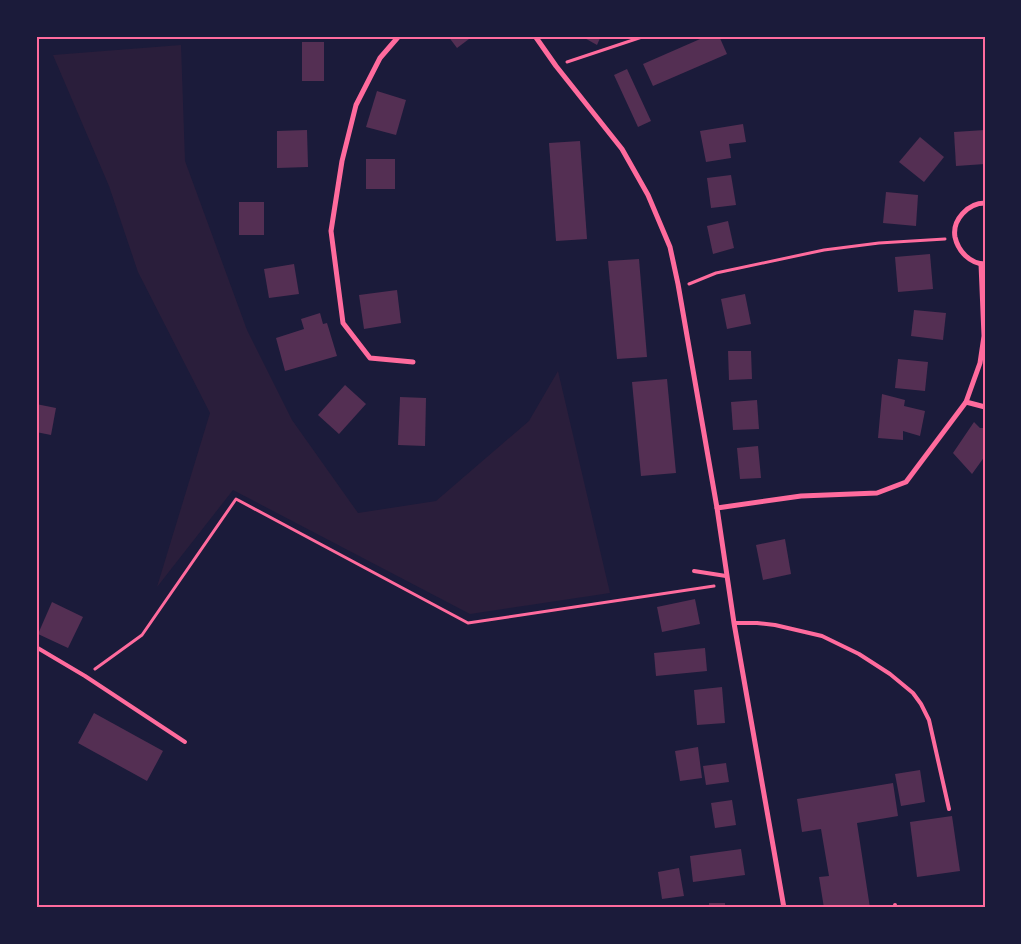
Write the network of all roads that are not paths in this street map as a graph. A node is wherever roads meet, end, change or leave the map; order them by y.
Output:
1 (399, 36) edge
2 (535, 36) edge
3 (985, 203) edge
4 (983, 264) edge
5 (413, 362) dead end
6 (966, 402) junction
7 (985, 408) edge
8 (717, 508) junction
9 (694, 571) dead end
10 (726, 576) junction
11 (734, 624) junction
12 (36, 648) edge
13 (185, 742) dead end
14 (949, 809) dead end
15 (784, 908) edge

1 - 5 street
2 - 8 street
3 - 4 street
4 - 6 street
6 - 7 street
6 - 8 street
8 - 10 street
9 - 10 lane
10 - 11 street
11 - 14 lane
11 - 15 street
12 - 13 lane

